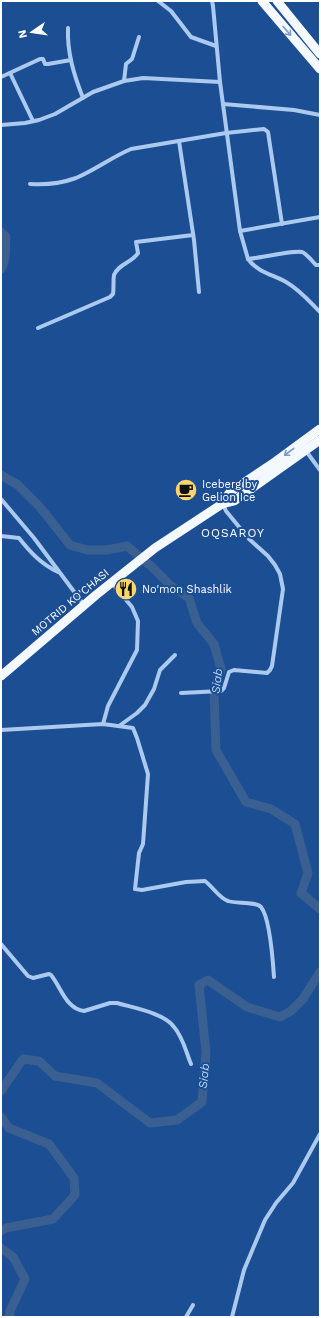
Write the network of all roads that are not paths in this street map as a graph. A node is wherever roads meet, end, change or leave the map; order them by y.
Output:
1 (158, 1) edge
2 (212, 1) edge
3 (262, 1) edge
4 (277, 1) edge
5 (68, 28) dead end
6 (139, 37) dead end
7 (216, 46) junction
8 (320, 54) edge
9 (71, 60) junction
10 (320, 69) edge
11 (10, 73) junction
12 (1, 77) edge
13 (124, 81) junction
14 (220, 82) junction
15 (83, 98) junction
16 (223, 104) junction
17 (320, 115) edge
18 (320, 120) edge
19 (33, 122) junction
20 (1, 125) edge
21 (226, 133) junction
22 (179, 141) junction
23 (30, 184) dead end
24 (320, 217) edge
25 (282, 224) junction
26 (240, 231) junction
27 (193, 235) junction
28 (248, 260) junction
29 (320, 265) edge
30 (199, 292) dead end
31 (320, 312) edge
32 (38, 328) dead end
33 (320, 429) edge
34 (320, 440) edge
35 (306, 450) junction
36 (320, 470) edge
37 (1, 499) edge
38 (222, 504) junction
39 (1, 536) edge
40 (60, 573) junction
41 (112, 582) junction
42 (84, 605) junction
43 (175, 655) dead end
44 (1, 676) edge
45 (181, 693) dead end
46 (103, 724) junction
47 (119, 726) junction
48 (1, 730) edge
49 (1, 944) edge
50 (274, 976) dead end
51 (191, 1064) dead end
52 (320, 1134) edge
53 (193, 1305) dead end
54 (186, 1317) edge
55 (232, 1317) edge

1 - 7 street
2 - 7 street
3 -> 10 main road
4 - 8 main road
5 - 9 street
6 - 13 street
7 - 14 street
9 - 11 street
9 - 15 street
11 - 12 street
11 - 19 street
13 - 14 street
13 - 15 street
14 - 16 street
15 - 19 street
16 - 17 street
16 - 21 street
17 - 18 street
19 - 20 street
21 - 22 street
21 - 25 street
21 - 26 street
22 - 23 street
22 - 27 street
24 - 25 street
25 - 26 street
26 - 28 street
27 - 30 street
27 - 32 street
28 - 29 street
28 - 31 street
33 -> 38 main road
34 - 35 main road
35 - 36 street
35 - 38 main road
37 - 40 street
38 - 41 main road, MOTRID KO'CHASI
38 - 45 street
39 - 40 street
40 - 42 street
41 - 42 main road, MOTRID KO'CHASI
41 - 46 street
42 - 44 main road, MOTRID KO'CHASI
43 - 47 street
46 - 47 street
46 - 48 street
47 - 50 street
49 - 51 street
52 - 55 street
53 - 54 street

